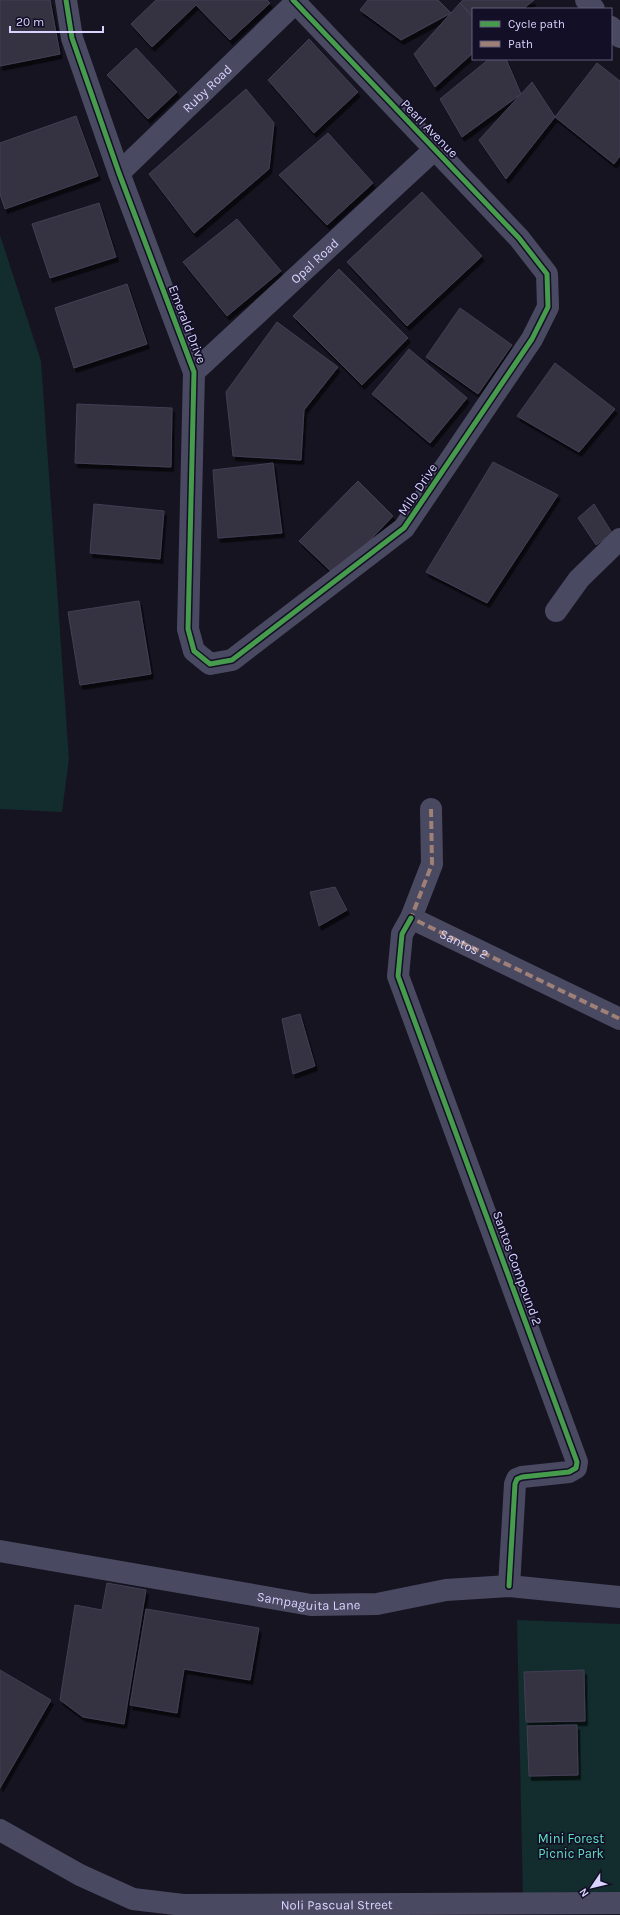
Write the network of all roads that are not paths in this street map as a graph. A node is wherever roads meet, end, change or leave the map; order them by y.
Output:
1 (66, 0) edge
2 (586, 0) edge
3 (294, 2) edge
4 (593, 8) edge
5 (612, 28) edge
6 (620, 37) edge
7 (435, 150) junction
8 (119, 173) junction
9 (547, 274) joint
10 (194, 372) junction
11 (620, 539) edge
12 (556, 610) dead end
13 (232, 660) joint
14 (431, 809) dead end
15 (411, 918) junction
16 (620, 1019) edge
17 (0, 1551) edge
18 (509, 1586) junction
19 (620, 1597) edge
20 (0, 1830) edge
21 (620, 1903) edge
22 (279, 1909) edge

1 - 8 street, Emerald Drive
2 - 4 street
3 - 7 street, Pearl Avenue
3 - 8 street, Ruby Road
5 - 6 street
7 - 9 street, Pearl Avenue
7 - 10 street, Opal Road
8 - 10 street, Emerald Drive
9 - 13 street, Milo Drive
10 - 13 street, Emerald Drive
11 - 12 street
14 - 15 street
15 - 16 street, Santos 2
15 - 18 street, Santos Compound 2
17 - 18 street, Sampaguita Lane
18 - 19 street, Sampaguita Lane
20 - 22 street, Noli Pascual Street
21 - 22 street, Noli Pascual Street

